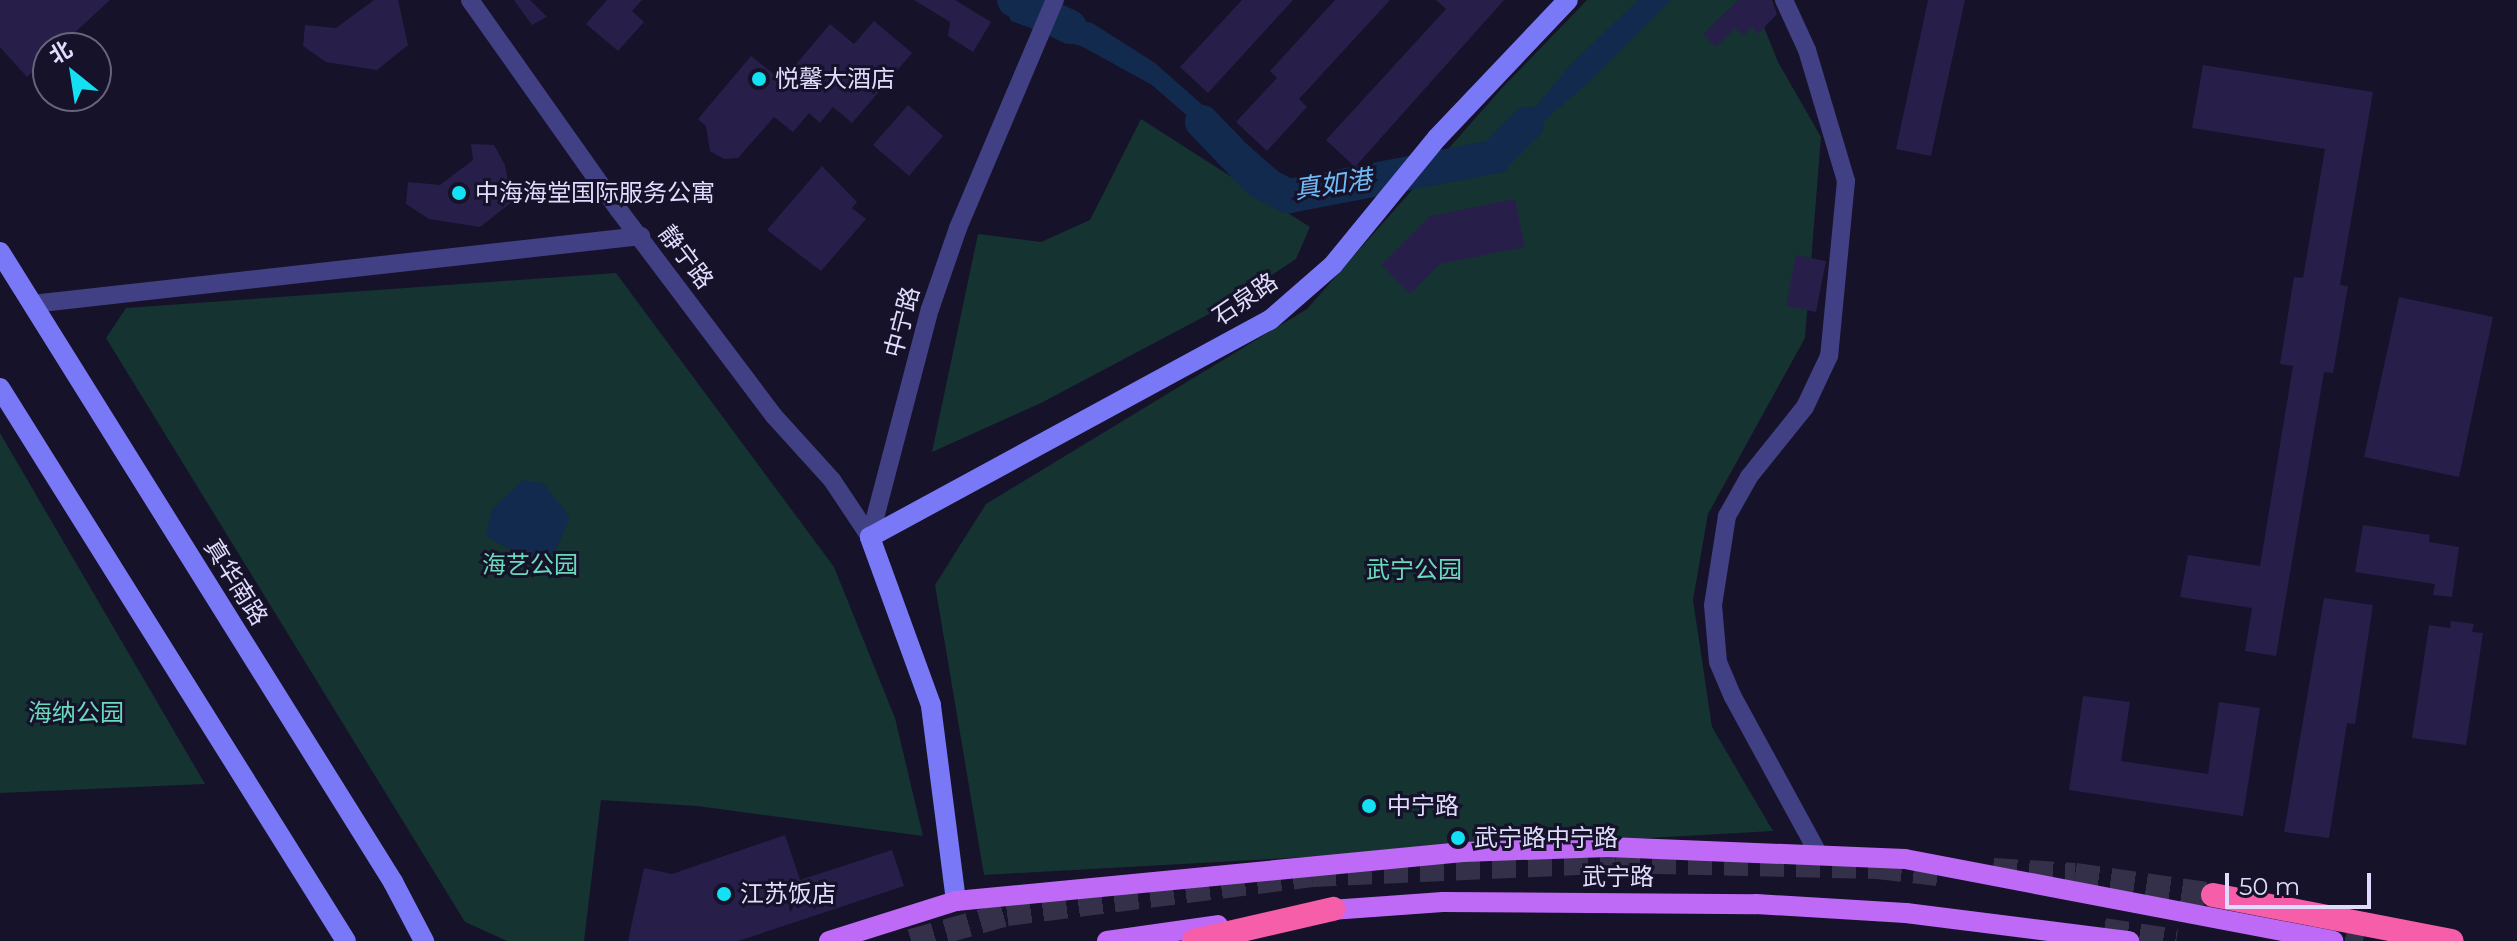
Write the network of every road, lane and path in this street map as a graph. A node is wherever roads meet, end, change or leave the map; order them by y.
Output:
1 (470, 0) edge
2 (1055, 0) edge
3 (1568, 0) edge
4 (1784, 0) edge
5 (641, 236) junction
6 (0, 252) edge
7 (32, 304) junction
8 (0, 388) edge
9 (870, 537) junction
10 (1818, 853) junction
11 (2213, 895) tunnel mouth
12 (956, 901) junction
13 (1333, 909) junction
14 (346, 941) edge
15 (424, 941) edge
16 (829, 941) edge
17 (1107, 941) edge
18 (1194, 941) edge
19 (2129, 941) edge
20 (2333, 941) tunnel mouth
21 (2452, 941) edge

1 - 5 street, 静宁路
2 - 9 street, 中宁路
3 - 9 main road, 石泉路
4 - 10 street
5 - 7 street
5 - 9 street, 静宁路
6 - 7 main road, 真华南路
7 - 15 main road, 真华南路
8 - 14 main road
9 - 12 main road
10 - 12 main road
10 - 20 main road
11 - 21 highway
12 - 16 main road
13 - 17 main road, 武宁路
13 - 18 highway
13 - 19 main road, 武宁路

